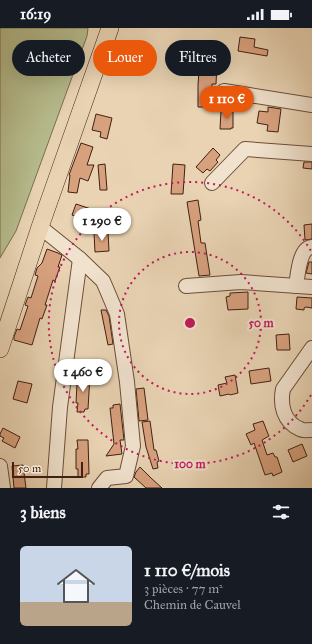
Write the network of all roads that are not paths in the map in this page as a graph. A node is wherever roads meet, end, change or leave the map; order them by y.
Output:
1 (110, 28) edge
2 (224, 90) dead end
3 (312, 105) edge
4 (312, 154) edge
5 (212, 183) dead end
6 (40, 227) junction
7 (312, 247) edge
8 (80, 259) junction
9 (186, 286) dead end
10 (296, 286) junction
11 (312, 287) edge
12 (312, 348) edge
13 (0, 349) edge
14 (312, 430) edge
15 (0, 466) edge
16 (126, 482) edge
17 (3, 488) edge
18 (54, 488) edge
19 (99, 488) edge

1 - 6 main road
2 - 3 street
4 - 5 street
6 - 8 street
6 - 13 main road
7 - 10 street
8 - 16 street
8 - 18 street
9 - 10 street
10 - 11 street
12 - 14 street
15 - 17 street
16 - 19 street

